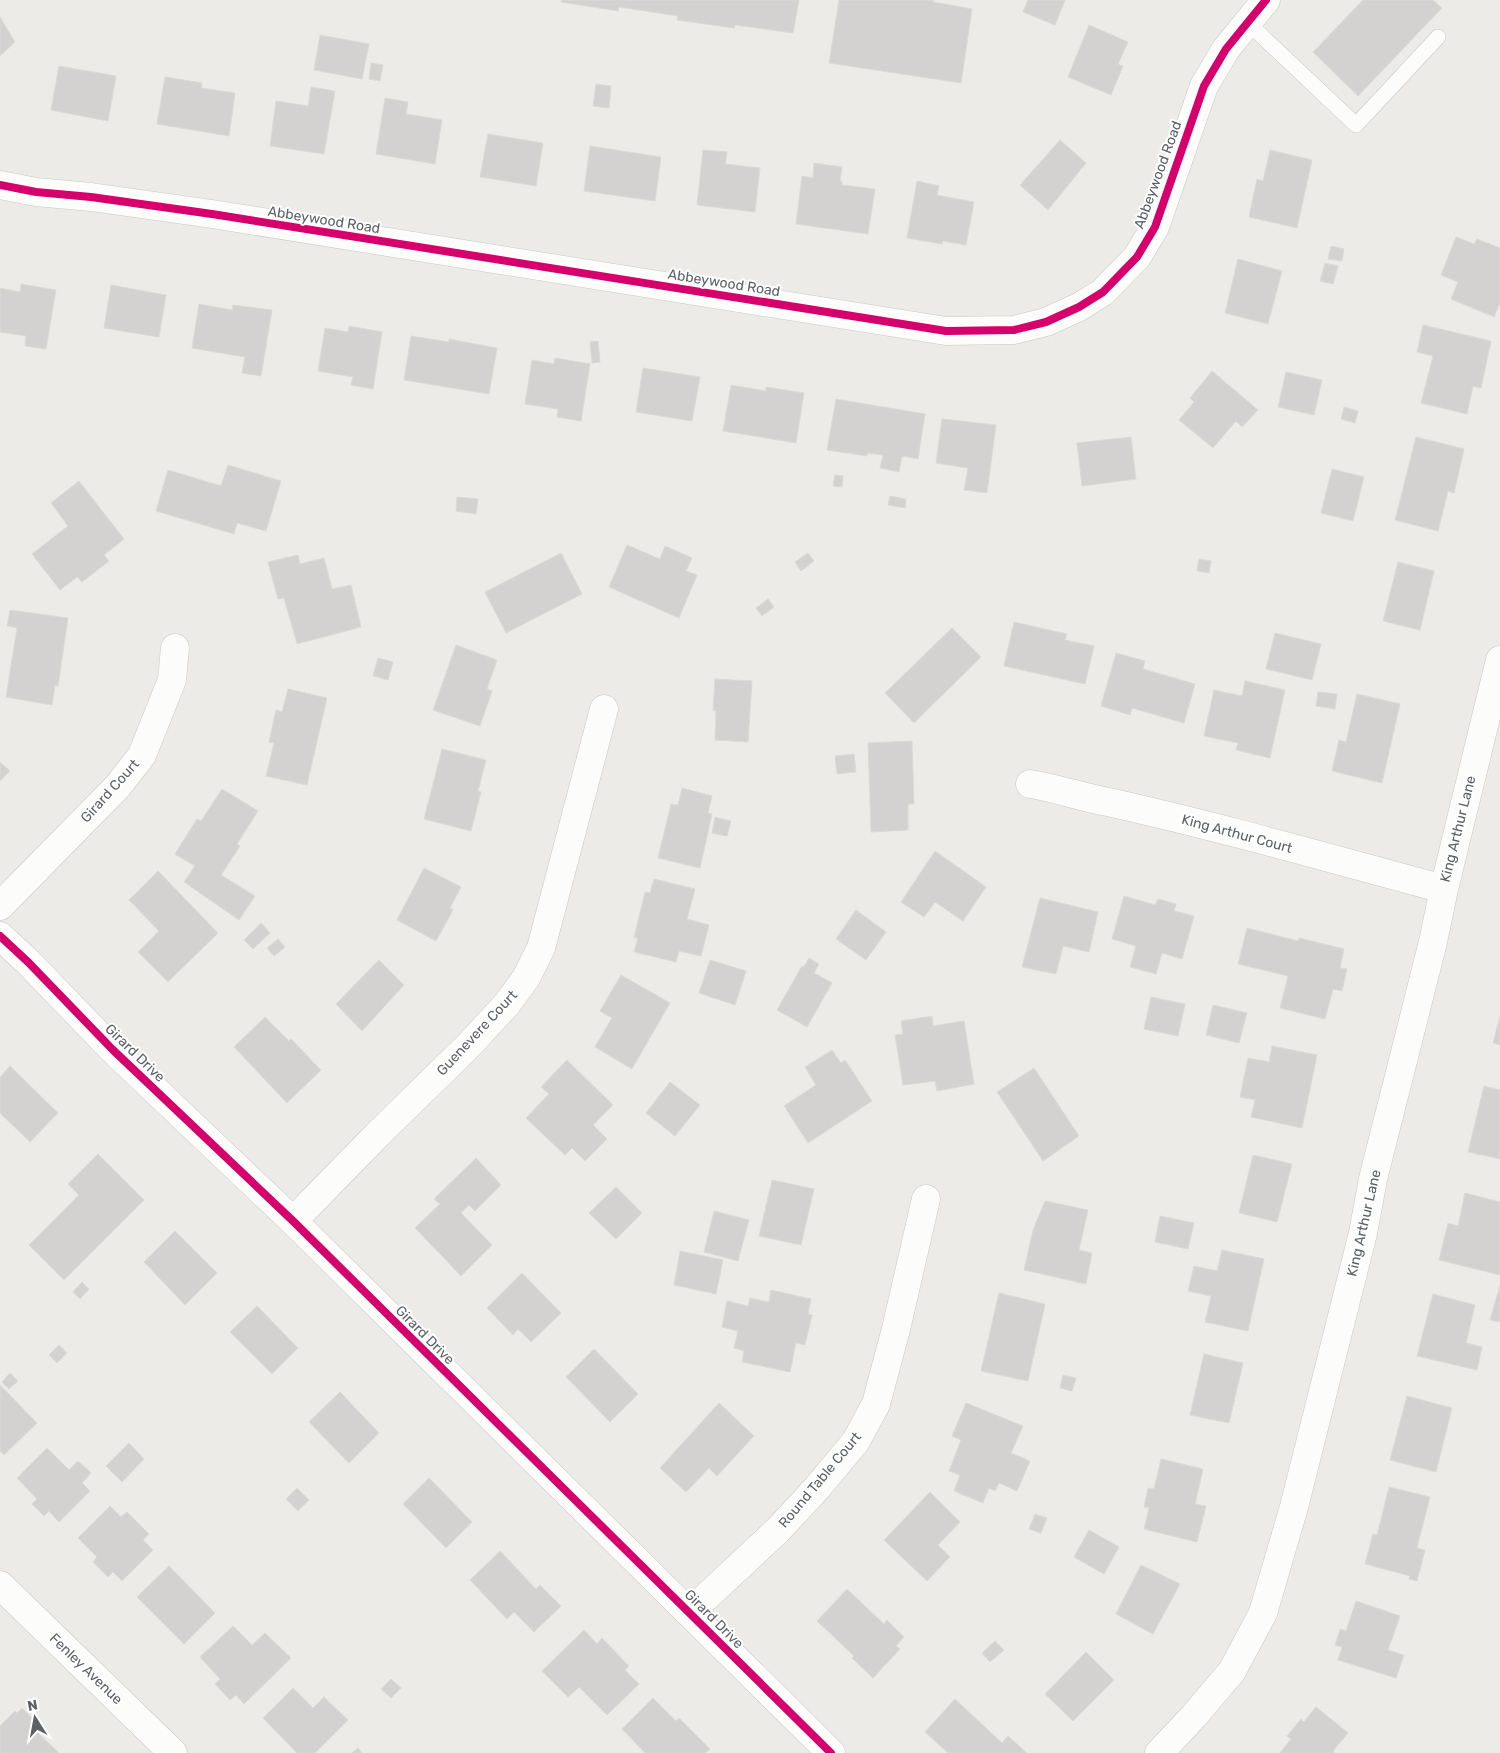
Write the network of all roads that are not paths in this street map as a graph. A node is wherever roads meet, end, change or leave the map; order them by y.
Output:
1 (1266, 0) edge
2 (1248, 23) junction
3 (1438, 37) dead end
4 (0, 184) edge
5 (174, 648) dead end
6 (1500, 660) edge
7 (604, 709) dead end
8 (1030, 784) dead end
9 (1444, 889) junction
10 (0, 906) edge
11 (0, 936) edge
12 (926, 1199) dead end
13 (293, 1221) junction
14 (0, 1585) edge
15 (690, 1612) junction
16 (173, 1753) edge
17 (832, 1753) edge
18 (1159, 1753) edge

1 - 2 street, Abbeywood Road
2 - 3 lane
2 - 4 street, Abbeywood Road
5 - 10 street, Girard Court
6 - 9 street, King Arthur Lane
7 - 13 street, Guenevere Court
8 - 9 street, King Arthur Court
9 - 18 street, King Arthur Lane
11 - 13 street, Girard Drive
12 - 15 street, Round Table Court
13 - 15 street, Girard Drive
14 - 16 street, Fenley Avenue
15 - 17 street, Girard Drive

